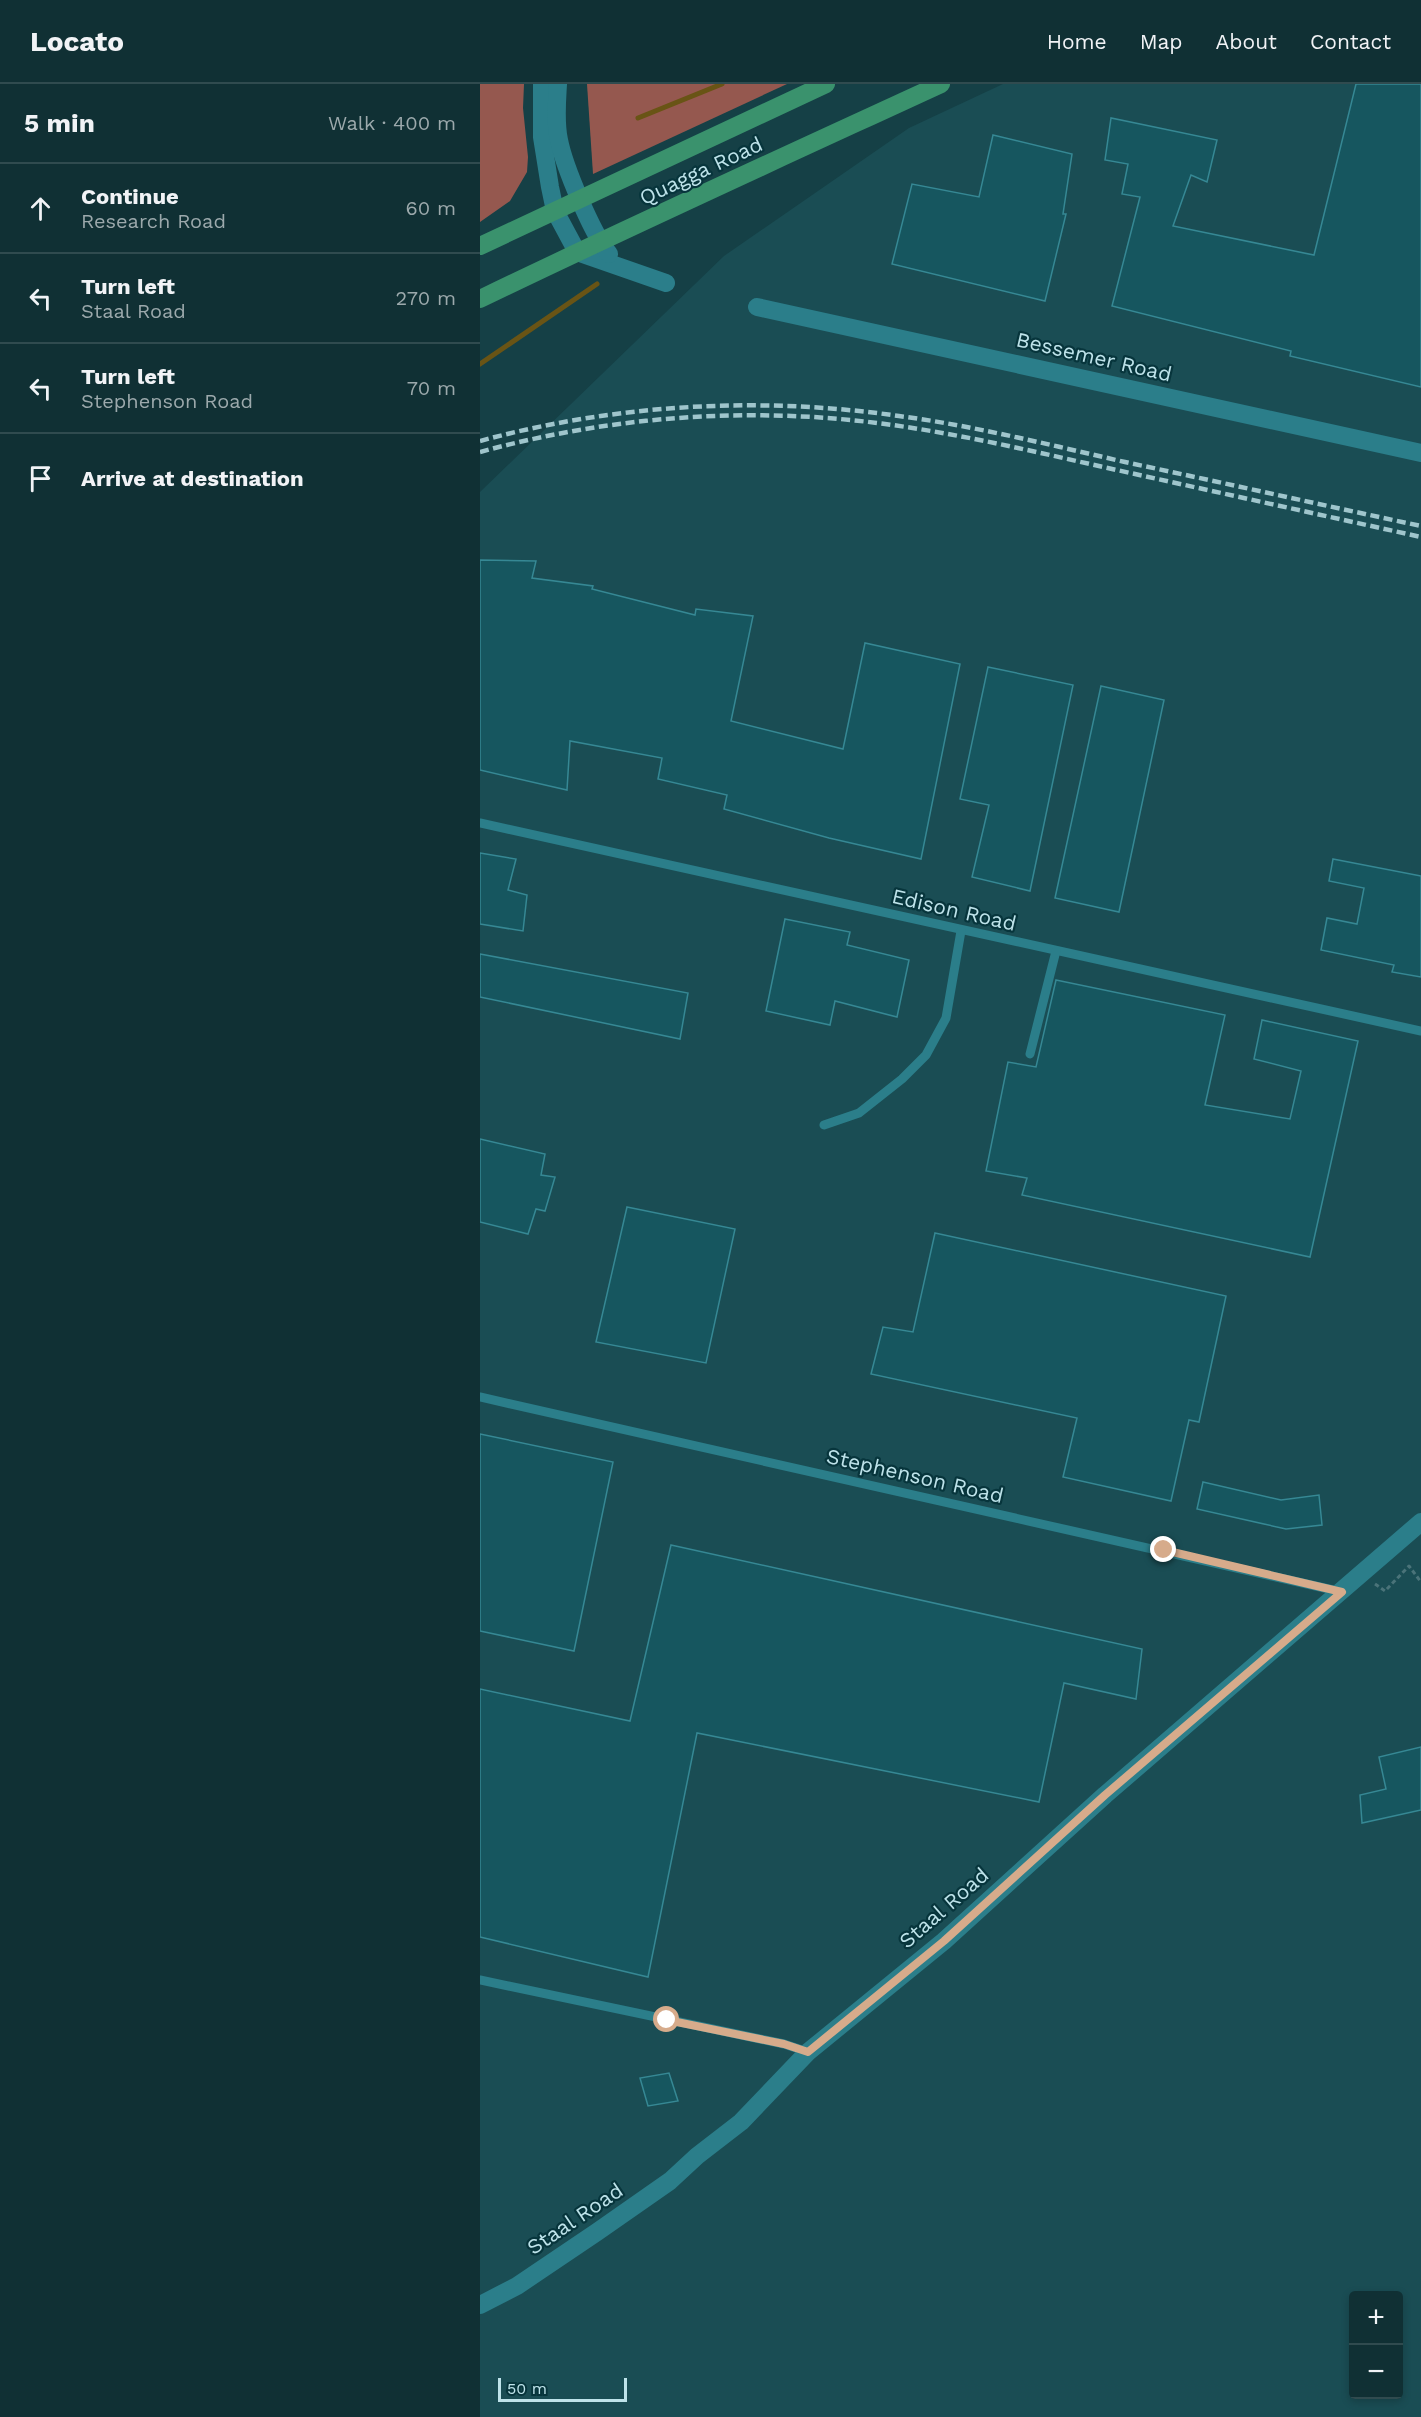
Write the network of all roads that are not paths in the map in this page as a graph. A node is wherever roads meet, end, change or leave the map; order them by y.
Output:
1 (542, 84) edge
2 (558, 84) edge
3 (826, 84) edge
4 (941, 84) edge
5 (580, 199) junction
6 (555, 211) junction
7 (600, 241) junction
8 (480, 246) edge
9 (578, 252) junction
10 (622, 266) junction
11 (666, 283) dead end
12 (480, 299) edge
13 (757, 307) dead end
14 (1421, 453) edge
15 (480, 823) edge
16 (961, 931) junction
17 (1056, 951) junction
18 (1421, 1031) edge
19 (1030, 1054) dead end
20 (824, 1125) dead end
21 (480, 1397) edge
22 (1421, 1522) edge
23 (1342, 1592) junction
24 (480, 1980) edge
25 (808, 2052) junction
26 (480, 2305) edge

1 - 6 street
2 - 5 street
3 - 5 main road, Quagga Road
4 - 7 main road, Quagga Road
5 - 6 main road, Quagga Road
5 - 7 street
6 - 8 main road, Quagga Road
6 - 9 street
7 - 9 main road, Quagga Road
7 - 10 street
9 - 10 street
9 - 12 main road, Quagga Road
10 - 11 street
13 - 14 street, Bessemer Road
15 - 16 lane, Edison Road
16 - 17 lane, Edison Road
16 - 20 lane
17 - 18 lane, Edison Road
17 - 19 lane
21 - 23 lane, Stephenson Road
22 - 23 street, Staal Road
23 - 25 street, Staal Road
24 - 25 lane
25 - 26 street, Staal Road

